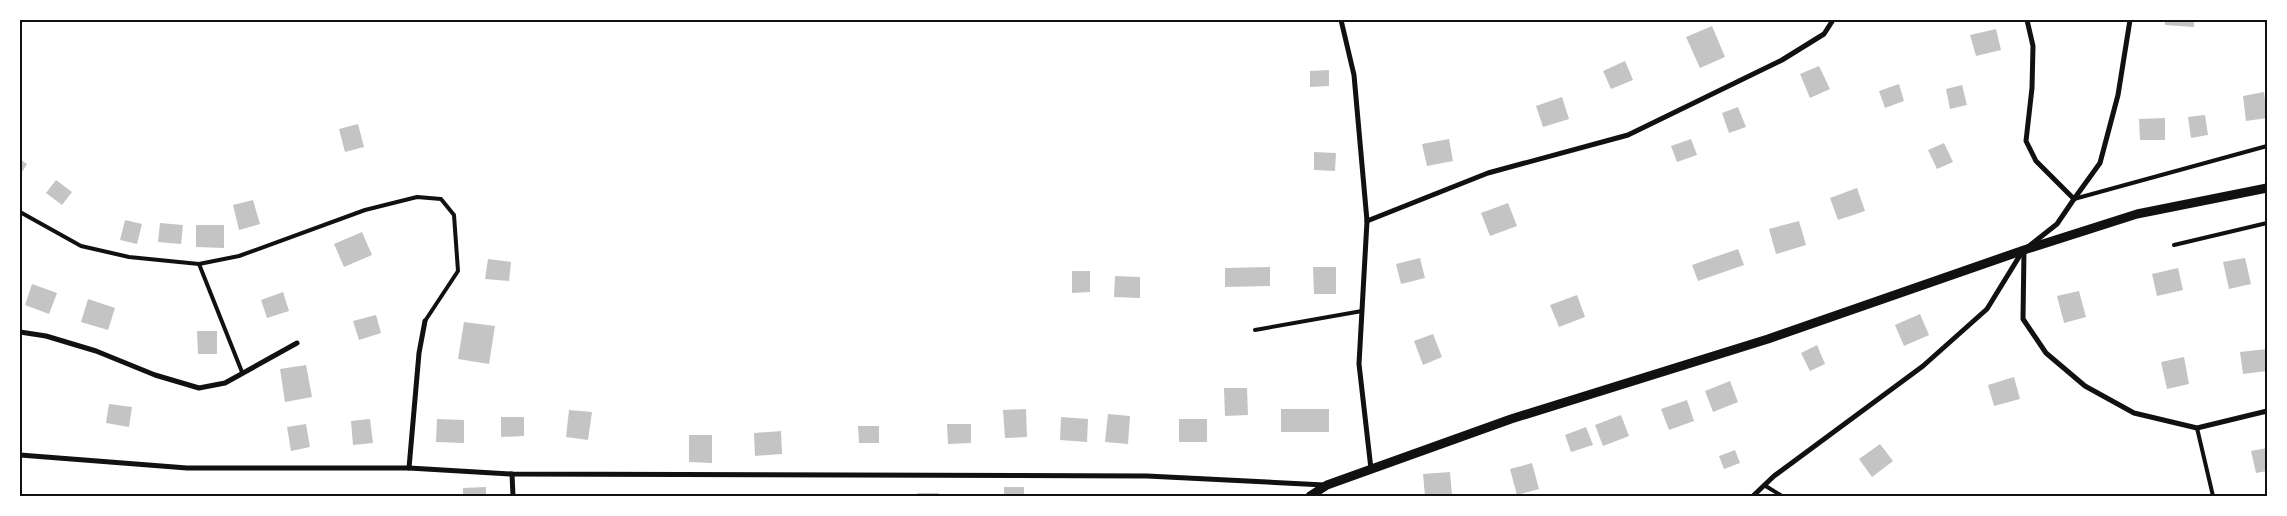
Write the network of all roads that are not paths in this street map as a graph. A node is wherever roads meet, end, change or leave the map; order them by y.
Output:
1 (1341, 20) edge
2 (1833, 20) edge
3 (2027, 20) edge
4 (2130, 20) edge
5 (2267, 146) edge
6 (2267, 188) edge
7 (2074, 200) junction
8 (20, 212) edge
9 (1367, 221) junction
10 (2267, 224) edge
11 (2174, 245) dead end
12 (2024, 250) junction
13 (199, 264) junction
14 (1362, 310) junction
15 (425, 320) joint
16 (1255, 330) dead end
17 (20, 332) edge
18 (297, 343) dead end
19 (242, 372) junction
20 (2267, 411) edge
21 (2197, 428) junction
22 (20, 455) edge
23 (409, 468) junction
24 (1371, 469) junction
25 (512, 474) junction
26 (1327, 485) junction
27 (1764, 485) junction
28 (513, 496) edge
29 (1310, 496) edge
30 (1753, 496) edge
31 (1782, 496) edge
32 (2213, 496) edge

1 - 9 street
2 - 9 street
3 - 7 street
4 - 7 street
5 - 7 lane
6 - 12 street
7 - 12 street
8 - 13 lane
9 - 14 street
10 - 11 lane
12 - 21 street
12 - 24 street
12 - 27 street
13 - 15 lane
13 - 19 lane
14 - 16 lane
14 - 24 street
15 - 23 street
17 - 19 street
18 - 19 street
20 - 21 street
21 - 32 lane
22 - 23 street
23 - 25 street
24 - 26 street
25 - 26 street
25 - 28 street
26 - 29 street
27 - 30 street
27 - 31 lane

